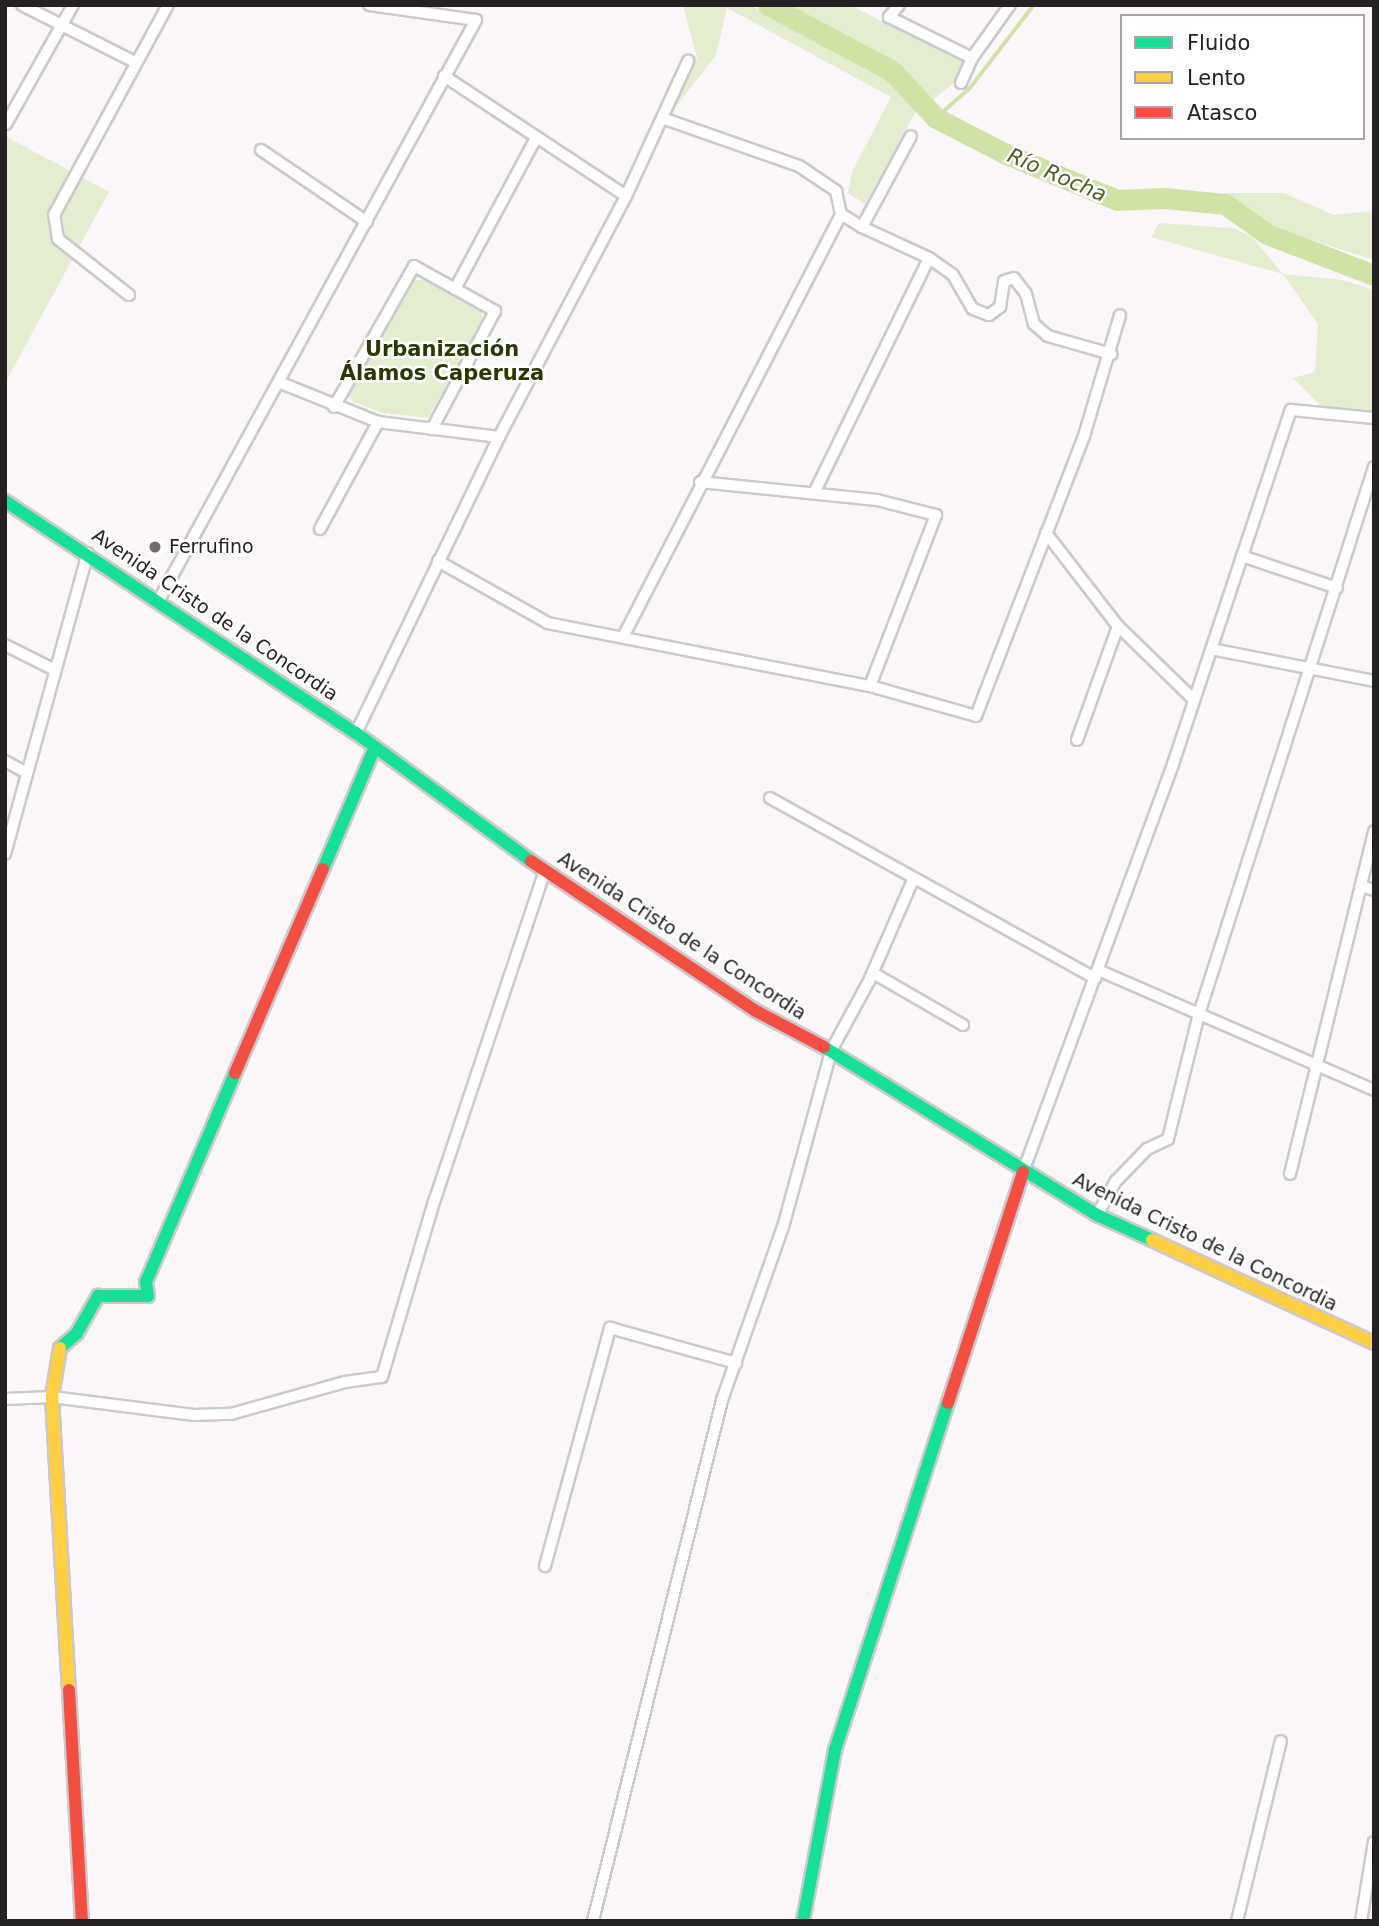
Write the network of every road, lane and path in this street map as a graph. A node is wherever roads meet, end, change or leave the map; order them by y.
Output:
1 (22, 5) edge
2 (73, 5) edge
3 (168, 5) edge
4 (369, 5) edge
5 (899, 5) edge
6 (1010, 5) edge
7 (62, 25) junction
8 (972, 58) junction
9 (688, 61) dead end
10 (135, 62) junction
11 (444, 76) junction
12 (961, 83) dead end
13 (662, 118) junction
14 (6, 124) edge
15 (911, 136) dead end
16 (536, 138) junction
17 (261, 150) dead end
18 (626, 196) junction
19 (841, 214) junction
20 (367, 222) junction
21 (862, 227) junction
22 (929, 258) junction
23 (455, 289) junction
24 (129, 295) dead end
25 (1120, 315) dead end
26 (1111, 354) junction
27 (281, 383) junction
28 (334, 407) junction
29 (1374, 418) edge
30 (378, 422) junction
31 (432, 429) junction
32 (499, 437) junction
33 (1374, 467) edge
34 (700, 482) junction
35 (815, 491) junction
36 (5, 500) edge
37 (320, 529) dead end
38 (1046, 533) junction
39 (88, 553) junction
40 (1242, 555) junction
41 (438, 561) junction
42 (1337, 588) junction
43 (159, 600) junction
44 (1118, 626) junction
45 (623, 637) junction
46 (5, 645) edge
47 (1211, 649) junction
48 (55, 670) junction
49 (1311, 672) junction
50 (1374, 681) edge
51 (870, 686) junction
52 (1194, 700) junction
53 (356, 733) junction
54 (1077, 740) dead end
55 (375, 747) junction
56 (5, 761) edge
57 (27, 773) junction
58 (770, 798) dead end
59 (1374, 831) edge
60 (5, 854) edge
61 (545, 871) junction
62 (913, 880) junction
63 (1360, 886) junction
64 (1374, 890) edge
65 (873, 973) junction
66 (1097, 974) junction
67 (1199, 1014) junction
68 (963, 1025) dead end
69 (831, 1051) junction
70 (1316, 1063) junction
71 (1374, 1090) edge
72 (1023, 1172) junction
73 (1290, 1174) dead end
74 (1097, 1215) junction
75 (1374, 1343) edge
76 (736, 1363) junction
77 (52, 1397) junction
78 (5, 1399) edge
79 (545, 1566) dead end
80 (1281, 1741) dead end
81 (1374, 1842) edge
82 (82, 1921) edge
83 (593, 1921) edge
84 (803, 1921) edge
85 (1237, 1921) edge
86 (1362, 1921) edge

1 - 7 street
2 - 7 street
3 - 10 street
4 - 11 street
5 - 8 street
6 - 8 street
7 - 10 street
7 - 14 street
8 - 12 street
9 - 13 street
10 - 24 street
11 - 16 street
11 - 20 street
13 - 18 street
13 - 19 street
15 - 21 street
16 - 18 street
16 - 23 street
17 - 20 street
18 - 32 street
19 - 21 street
19 - 34 street
20 - 27 street
21 - 22 street
22 - 26 street
22 - 35 street
23 - 28 street
23 - 31 street
25 - 26 street
26 - 38 street
27 - 28 street
27 - 43 street
28 - 30 street
29 - 40 street
30 - 31 street
30 - 37 street
31 - 32 street
32 - 41 street
33 - 42 street
34 - 35 street
34 - 45 street
35 - 51 street
36 - 39 street, Avenida Cristo de la Concordia
38 - 44 street
38 - 51 street
39 - 43 street, Avenida Cristo de la Concordia
39 - 48 street
40 - 42 street
40 - 47 street
41 - 45 street
41 - 53 street
42 - 49 street
43 - 53 street, Avenida Cristo de la Concordia
44 - 52 street
44 - 54 street
45 - 51 street
46 - 48 street
47 - 49 street
47 - 52 street
48 - 57 street
49 - 50 street
49 - 67 street
52 - 66 street
53 - 55 street, Avenida Cristo de la Concordia
55 - 61 street, Avenida Cristo de la Concordia
55 - 77 street
56 - 57 street
57 - 60 street
58 - 62 street
59 - 63 street
61 - 69 street, Avenida Cristo de la Concordia
61 - 77 street
62 - 65 street
62 - 66 street
63 - 64 street
63 - 70 street
65 - 68 street
65 - 69 street
66 - 67 street
66 - 72 street
67 - 70 street
67 - 74 street
69 - 72 street, Avenida Cristo de la Concordia
69 - 76 street
70 - 71 street
70 - 73 street
72 - 74 street, Avenida Cristo de la Concordia
72 - 84 street
74 - 75 street, Avenida Cristo de la Concordia
76 - 79 street
76 - 83 street
77 - 78 street
77 - 82 street
80 - 85 street
81 - 86 street

